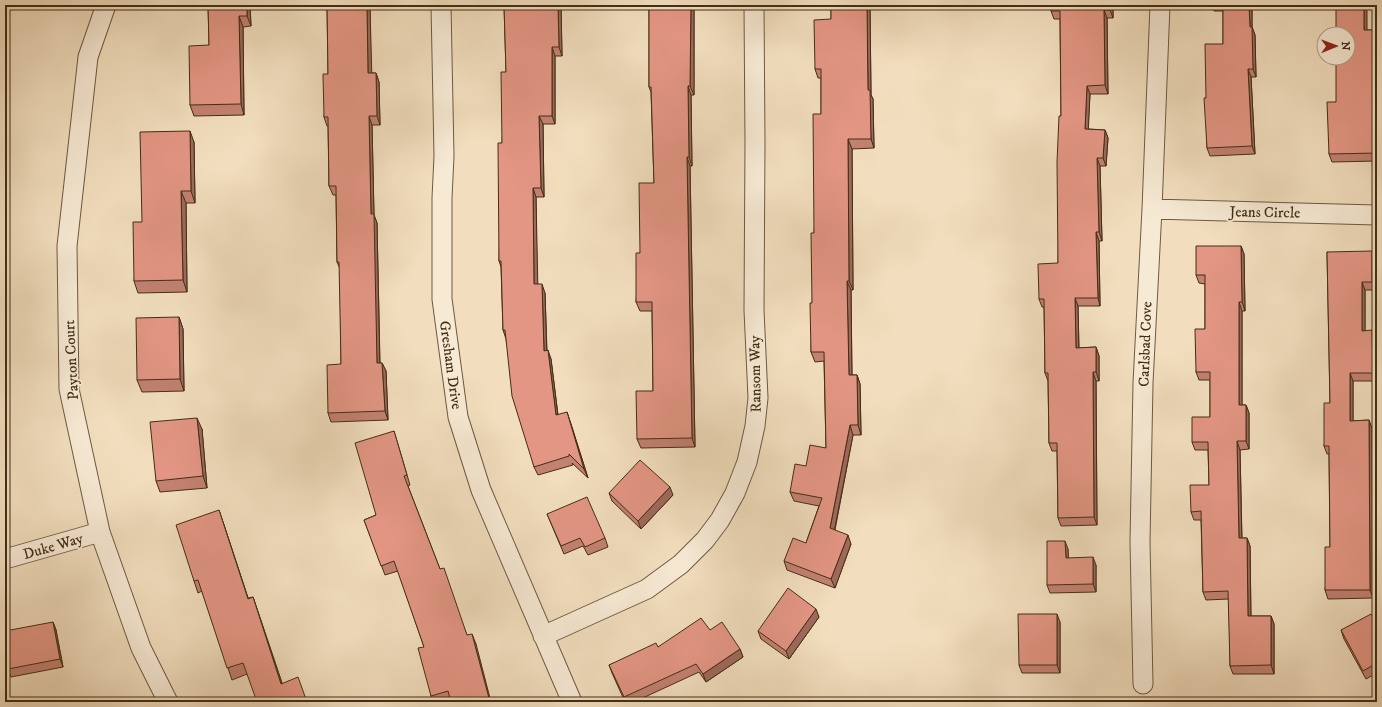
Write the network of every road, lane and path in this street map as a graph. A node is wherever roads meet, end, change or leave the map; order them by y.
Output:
1 (106, 5) edge
2 (441, 5) edge
3 (754, 5) edge
4 (1160, 5) edge
5 (1152, 210) junction
6 (1377, 215) edge
7 (100, 532) junction
8 (5, 560) edge
9 (543, 636) junction
10 (1143, 684) dead end
11 (168, 702) edge
12 (572, 702) edge

1 - 7 street, Payton Court
2 - 9 street, Gresham Drive
3 - 9 street, Ransom Way
4 - 5 street, Carlsbad Cove
5 - 6 street, Jeans Circle
5 - 10 street, Carlsbad Cove
7 - 8 street, Duke Way
7 - 11 street, Payton Court
9 - 12 street, Gresham Drive

